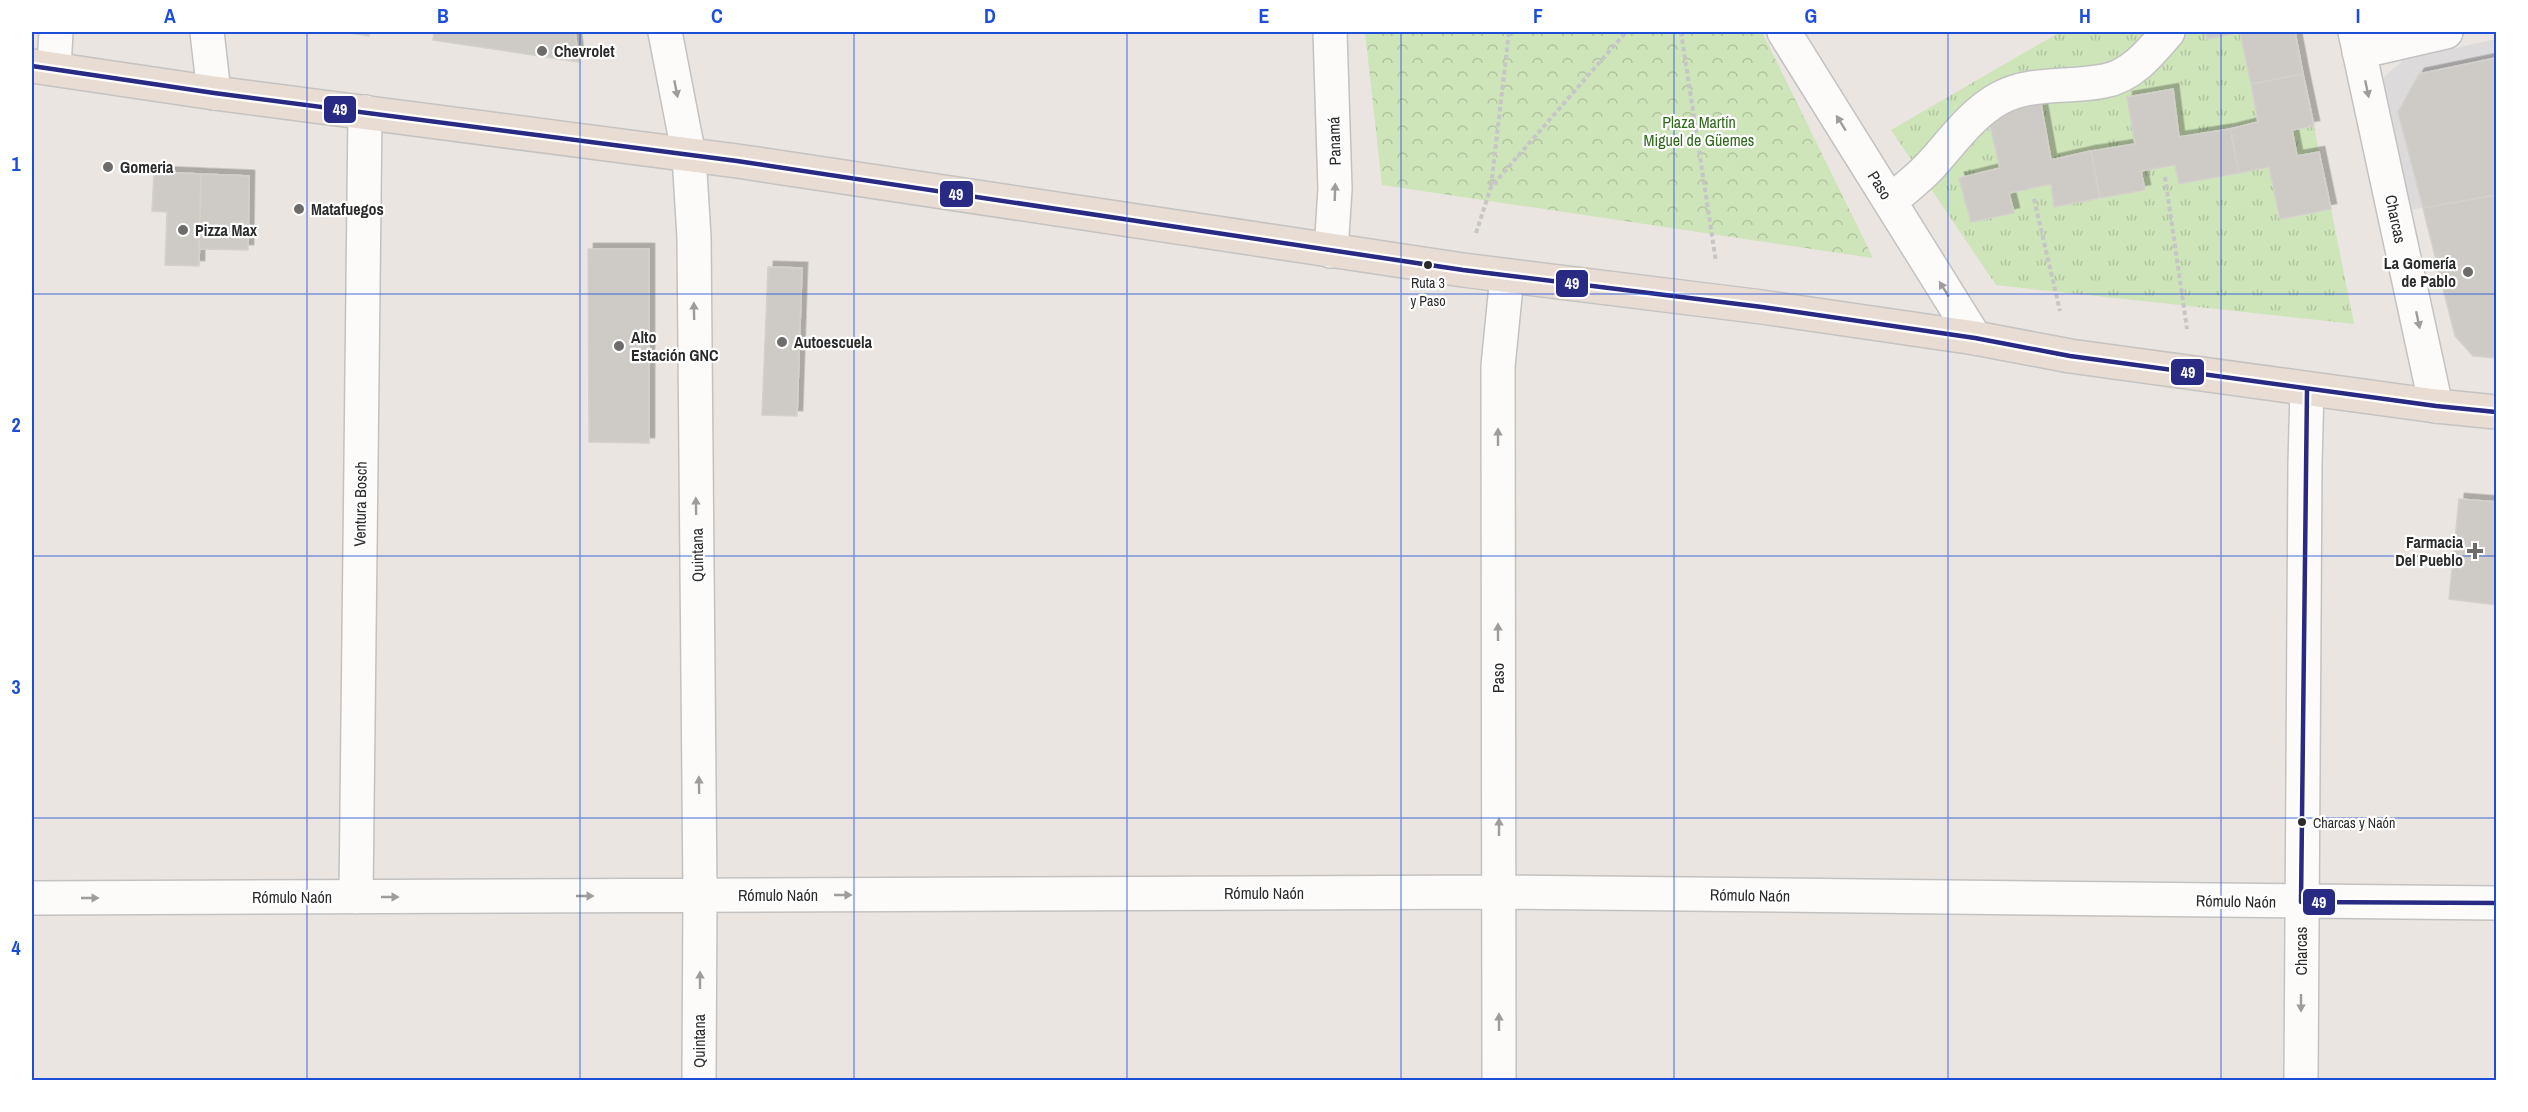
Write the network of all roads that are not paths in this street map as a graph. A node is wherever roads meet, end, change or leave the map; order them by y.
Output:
1 (56, 32) edge
2 (207, 32) edge
3 (664, 32) edge
4 (1330, 32) edge
5 (1784, 32) edge
6 (2168, 32) edge
7 (2446, 32) edge
8 (2357, 42) edge
9 (43, 67) edge
10 (214, 93) junction
11 (365, 112) junction
12 (689, 156) junction
13 (1890, 201) junction
14 (1331, 251) junction
15 (1507, 276) junction
16 (1975, 338) junction
17 (2307, 389) junction
18 (2436, 406) junction
19 (2496, 412) edge
20 (1498, 892) junction
21 (700, 896) junction
22 (356, 897) junction
23 (32, 898) edge
24 (2301, 902) junction
25 (2496, 903) edge
26 (699, 1080) edge
27 (1499, 1080) edge
28 (2301, 1080) edge

1 - 9 street
2 - 10 street
3 -> 12 street, Quintana
14 -> 4 street, Panamá
13 -> 5 street, Paso
6 - 13 street
7 - 8 street
8 -> 18 street, Charcas
9 - 10 highway
10 - 11 highway
11 - 12 highway
11 - 22 street, Ventura Bosch
12 - 14 highway
21 -> 12 street, Quintana
16 -> 13 street, Paso
14 - 15 highway
15 - 16 highway
20 -> 15 street, Paso
16 - 17 highway
17 - 18 highway
17 - 24 street, Charcas
18 - 19 highway
21 -> 20 street, Rómulo Naón
20 - 24 street, Rómulo Naón
27 -> 20 street, Paso
22 -> 21 street, Rómulo Naón
26 -> 21 street, Quintana
23 -> 22 street, Rómulo Naón
24 - 25 street, Rómulo Naón
24 -> 28 street, Charcas

